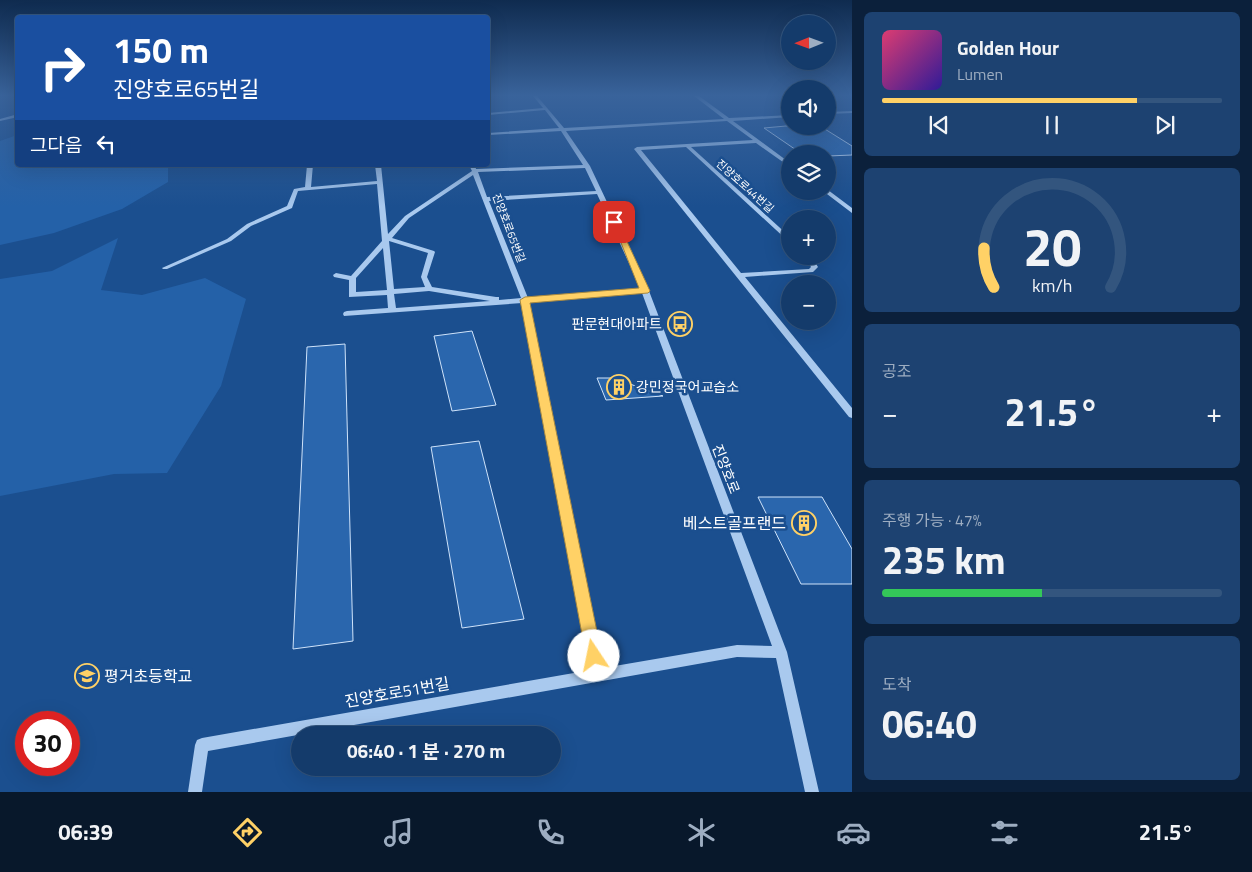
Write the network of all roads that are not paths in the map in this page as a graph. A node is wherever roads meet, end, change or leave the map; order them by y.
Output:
1 (507, 133) edge
2 (565, 133) edge
3 (747, 133) edge
4 (490, 134) edge
5 (759, 141) junction
6 (687, 146) junction
7 (781, 158) edge
8 (587, 166) junction
9 (310, 167) edge
10 (378, 167) edge
11 (474, 168) edge
12 (380, 182) junction
13 (308, 188) junction
14 (600, 192) junction
15 (485, 199) junction
16 (836, 199) edge
17 (852, 203) edge
18 (843, 204) junction
19 (852, 211) edge
20 (781, 232) edge
21 (386, 238) junction
22 (814, 265) edge
23 (165, 268) dead end
24 (336, 275) dead end
25 (739, 275) junction
26 (353, 278) junction
27 (429, 290) junction
28 (645, 291) junction
29 (392, 292) junction
30 (525, 300) junction
31 (506, 301) junction
32 (392, 310) junction
33 (347, 314) dead end
34 (852, 414) edge
35 (781, 652) junction
36 (598, 674) junction
37 (202, 745) joint
38 (196, 792) edge
39 (812, 792) edge

1 - 4 street
2 - 8 street, 진양호로
3 - 5 street
5 - 6 street
5 - 7 street
6 - 20 street, 진양호로44번길
6 - 25 street
8 - 11 street
8 - 14 street, 진양호로
9 - 13 street
10 - 12 street
11 - 15 street, 진양호로65번길
11 - 21 street
12 - 13 street
12 - 21 street
13 - 23 street
14 - 15 street
14 - 28 street, 진양호로
15 - 30 street, 진양호로65번길
16 - 18 street
17 - 18 street
18 - 19 street
21 - 26 street
21 - 27 street
21 - 29 street
22 - 25 street
24 - 26 street
25 - 34 street
26 - 29 street
27 - 29 street
27 - 31 street
28 - 30 street
28 - 35 street, 진양호로
29 - 32 street
30 - 31 street
30 - 36 street
31 - 32 street
32 - 33 street
35 - 36 street, 진양호로51번길
35 - 39 street, 진양호로
36 - 37 street, 진양호로51번길
37 - 38 street

